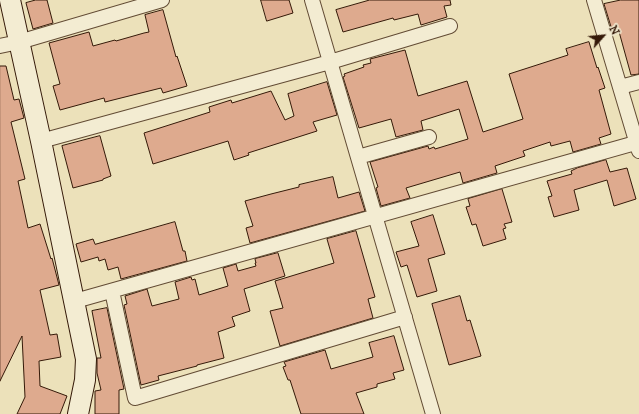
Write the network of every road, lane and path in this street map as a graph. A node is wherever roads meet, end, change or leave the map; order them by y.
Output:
1 (10, 0) edge
2 (162, 0) edge
3 (312, 0) edge
4 (594, 0) edge
5 (450, 26) dead end
6 (20, 42) junction
7 (0, 46) edge
8 (330, 62) junction
9 (639, 82) edge
10 (620, 87) junction
11 (429, 137) dead end
12 (41, 141) junction
13 (638, 146) edge
14 (358, 156) junction
15 (376, 216) junction
16 (112, 291) junction
17 (75, 302) junction
18 (405, 318) junction
19 (78, 414) edge
20 (433, 414) edge

1 - 6 street
2 - 6 street
3 - 8 street
4 - 10 street
5 - 8 street
6 - 7 street
6 - 12 street
8 - 12 street
8 - 14 street
9 - 10 street
10 - 13 street
11 - 14 street
12 - 17 street
13 - 15 street
14 - 15 street
15 - 16 street
15 - 18 street
16 - 17 street
16 - 18 street
17 - 19 street
18 - 20 street

